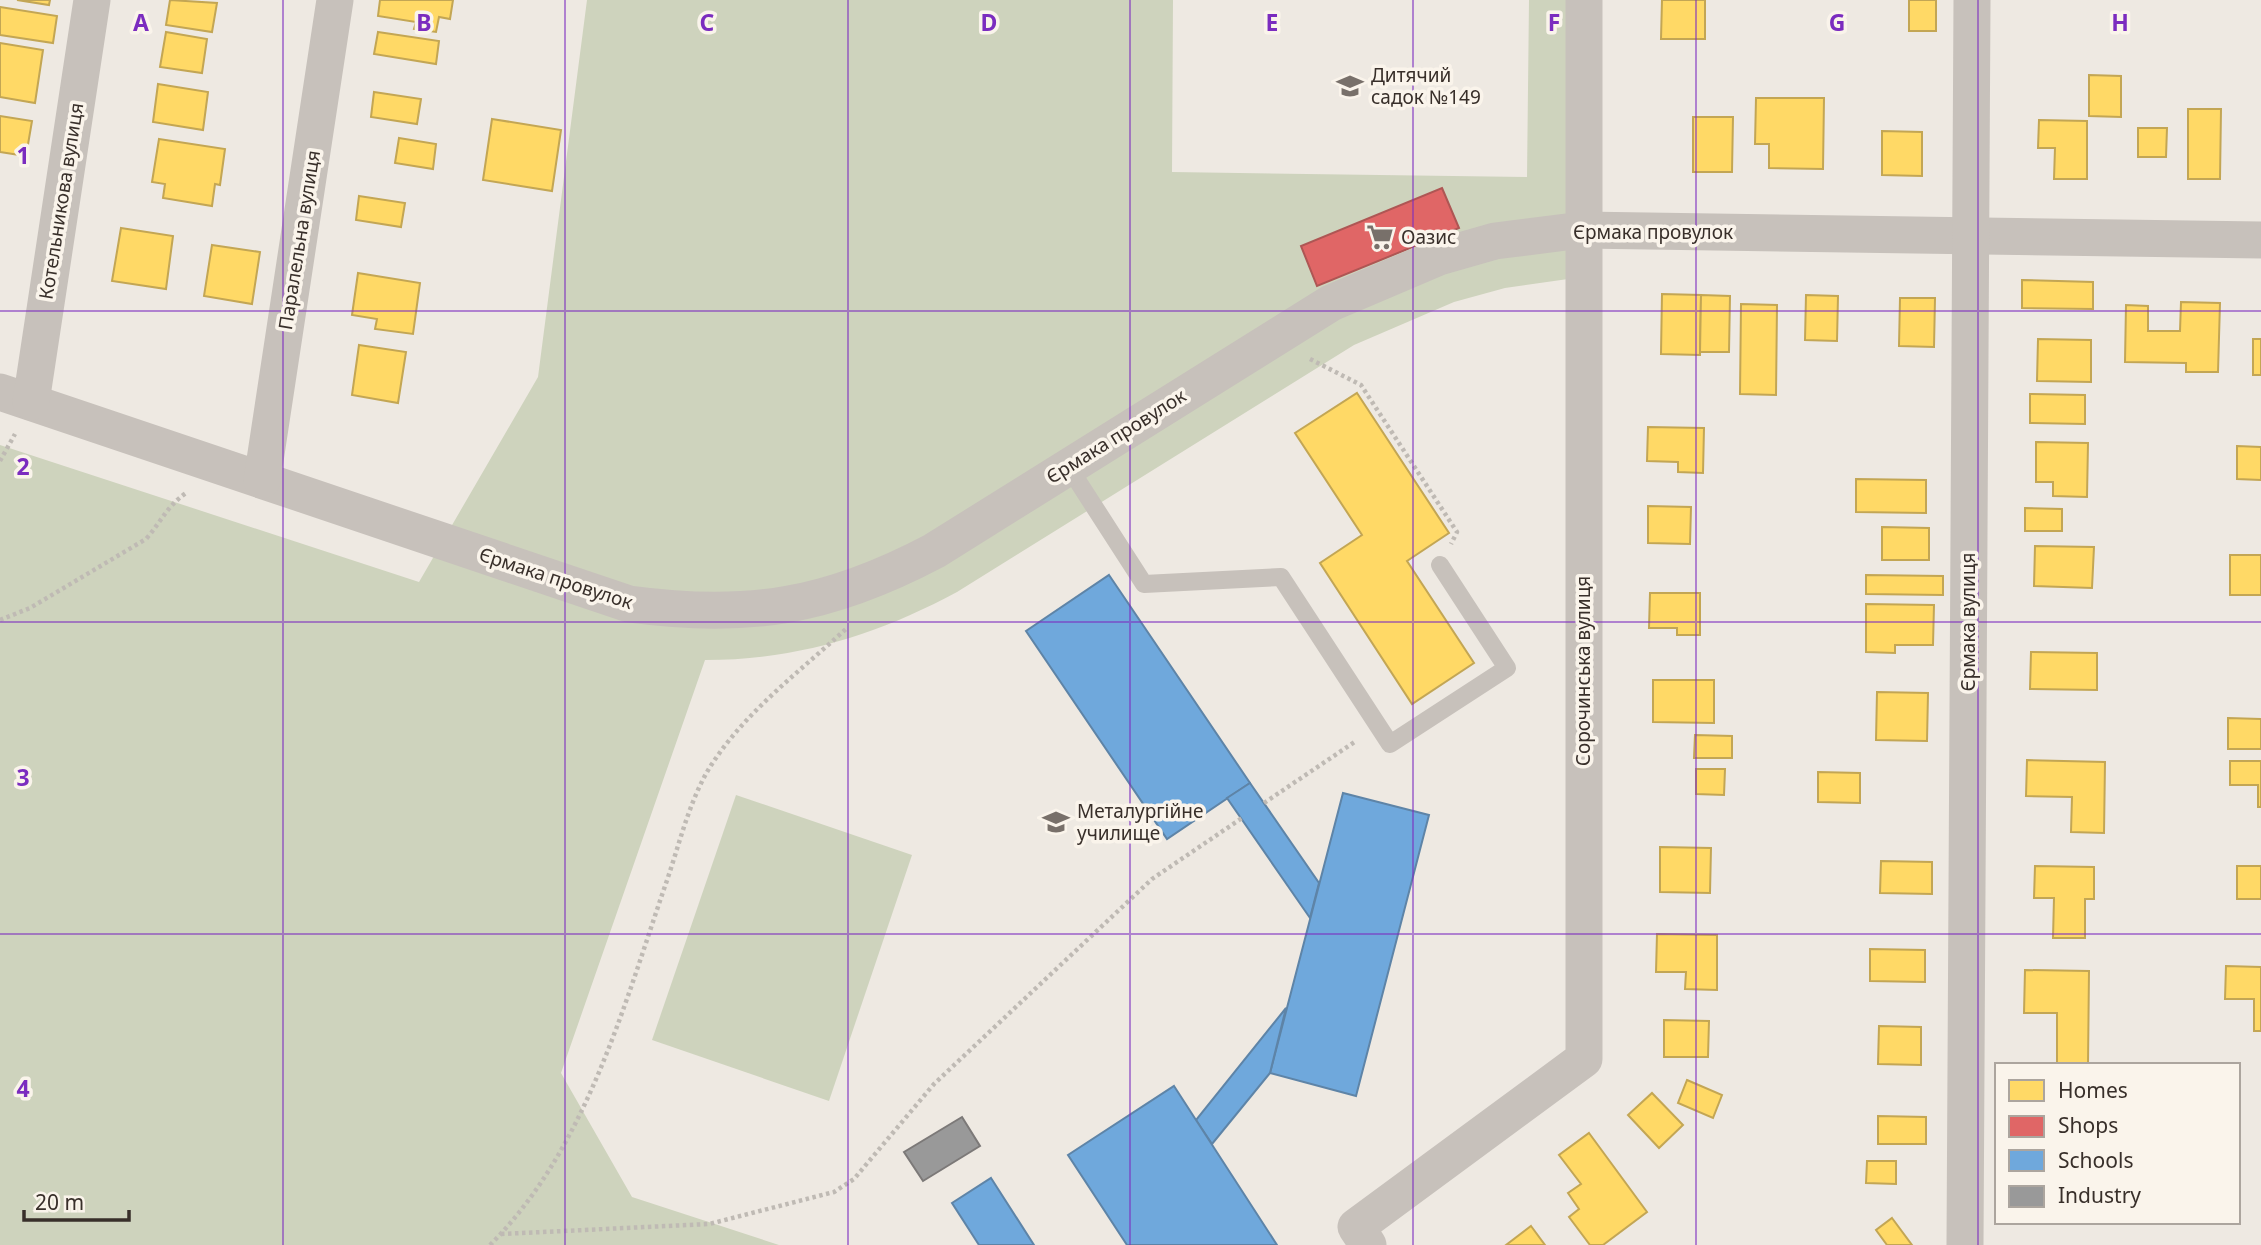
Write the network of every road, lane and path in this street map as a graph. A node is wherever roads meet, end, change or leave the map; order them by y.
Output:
1 (92, 0) edge
2 (335, 0) edge
3 (1584, 0) edge
4 (1972, 0) edge
5 (1582, 230) junction
6 (1969, 235) junction
7 (2261, 240) edge
8 (1316, 351) dead end
9 (20, 410) edge
10 (8, 430) dead end
11 (1068, 467) junction
12 (262, 480) junction
13 (177, 487) dead end
14 (1457, 531) dead end
15 (1440, 565) dead end
16 (0, 620) edge
17 (859, 623) dead end
18 (848, 627) junction
19 (837, 630) dead end
20 (1364, 736) dead end
21 (1264, 803) dead end
22 (1242, 818) dead end
23 (501, 1234) junction
24 (1362, 1236) edge
25 (490, 1245) edge
26 (1965, 1245) edge

1 - 9 street, Котельникова вулиця
2 - 12 street, Паралельна вулиця
3 - 5 street, Сорочинська вулиця
4 - 6 street, Єрмака вулиця
5 - 6 street, Єрмака провулок
5 - 11 street, Єрмака провулок
5 - 24 street, Сорочинська вулиця
6 - 7 street, Єрмака провулок
6 - 26 street, Єрмака вулиця
8 - 14 path
9 - 10 path
9 - 12 street, Єрмака провулок
11 - 12 street, Єрмака провулок
11 - 15 lane
13 - 16 path
17 - 18 path
18 - 19 path
18 - 23 path
20 - 21 path
22 - 23 path
23 - 25 path

